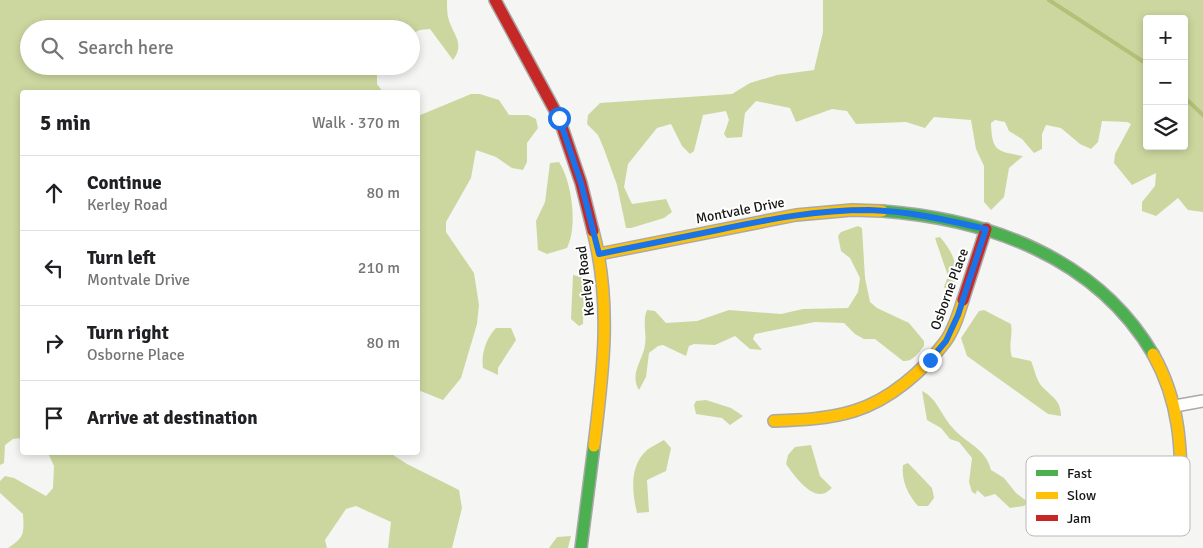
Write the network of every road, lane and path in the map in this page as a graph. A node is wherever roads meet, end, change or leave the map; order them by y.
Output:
1 (495, 0) edge
2 (986, 229) junction
3 (599, 254) junction
4 (1203, 401) edge
5 (1175, 406) junction
6 (774, 421) dead end
7 (1180, 456) edge
8 (581, 548) edge

1 - 3 street, Kerley Road
2 - 3 street, Montvale Drive
2 - 5 street, Montvale Drive
2 - 6 street, Osborne Place
3 - 8 street, Kerley Road
4 - 5 street
5 - 7 street, Montvale Drive

